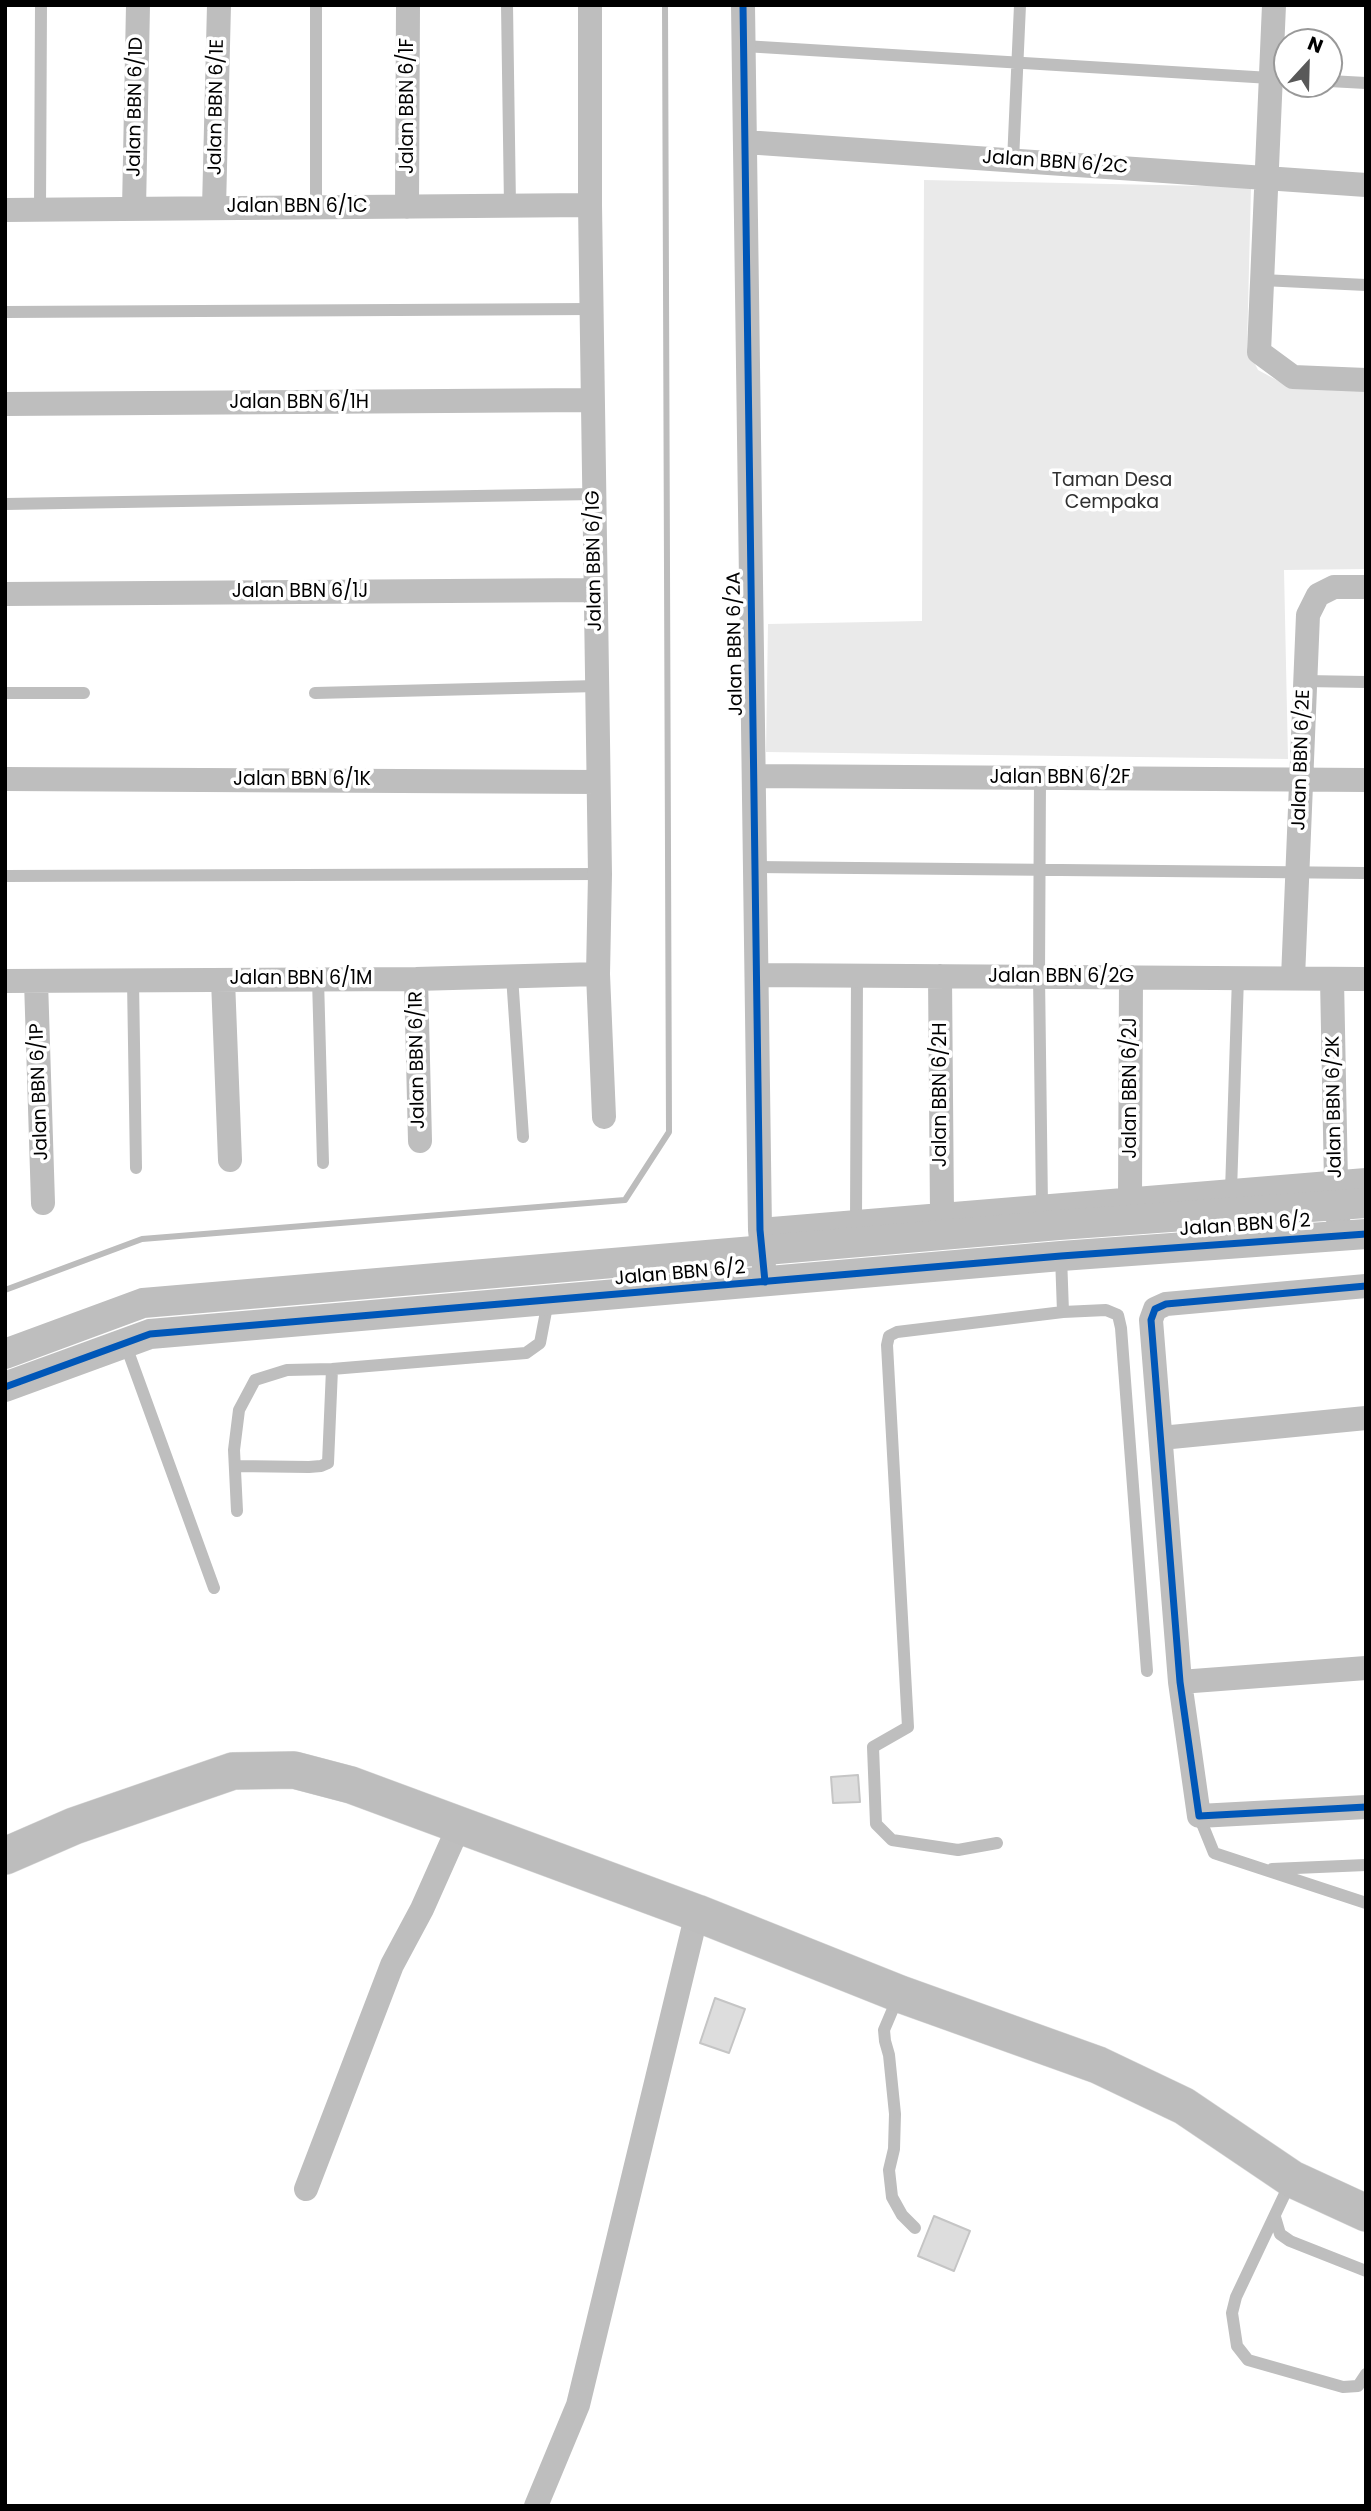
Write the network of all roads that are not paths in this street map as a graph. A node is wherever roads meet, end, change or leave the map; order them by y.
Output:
1 (41, 5) edge
2 (138, 5) edge
3 (219, 5) edge
4 (316, 5) edge
5 (408, 5) edge
6 (508, 5) edge
7 (590, 5) edge
8 (743, 5) edge
9 (1020, 5) edge
10 (1274, 5) edge
11 (1276, 28) edge
12 (744, 46) junction
13 (1018, 63) junction
14 (1273, 78) edge
15 (1343, 82) edge
16 (1366, 83) edge
17 (1276, 98) edge
18 (745, 142) junction
19 (1013, 160) junction
20 (1266, 178) junction
21 (1366, 185) edge
22 (590, 205) junction
23 (510, 206) junction
24 (316, 207) junction
25 (407, 207) junction
26 (134, 208) junction
27 (214, 208) junction
28 (40, 209) junction
29 (5, 210) edge
30 (1262, 280) junction
31 (1366, 285) edge
32 (591, 309) junction
33 (5, 312) edge
34 (1366, 380) edge
35 (592, 400) junction
36 (5, 404) edge
37 (594, 494) junction
38 (5, 503) edge
39 (1366, 587) edge
40 (596, 590) junction
41 (5, 594) edge
42 (1305, 681) junction
43 (1366, 682) edge
44 (597, 686) junction
45 (5, 693) edge
46 (84, 693) dead end
47 (315, 693) dead end
48 (754, 776) junction
49 (1040, 778) junction
50 (5, 779) edge
51 (1302, 779) junction
52 (1366, 780) edge
53 (598, 782) junction
54 (755, 867) junction
55 (1040, 870) junction
56 (1298, 873) junction
57 (1366, 873) edge
58 (600, 874) junction
59 (5, 876) edge
60 (597, 974) junction
61 (757, 975) junction
62 (857, 975) junction
63 (512, 976) junction
64 (940, 976) junction
65 (1039, 976) junction
66 (1131, 977) junction
67 (1238, 978) junction
68 (1293, 978) junction
69 (318, 979) junction
70 (416, 979) junction
71 (1332, 979) junction
72 (1366, 979) edge
73 (223, 980) junction
74 (5, 981) edge
75 (36, 981) junction
76 (133, 981) junction
77 (604, 1116) dead end
78 (523, 1137) dead end
79 (421, 1141) dead end
80 (230, 1160) dead end
81 (323, 1163) dead end
82 (136, 1168) dead end
83 (1366, 1180) edge
84 (1231, 1191) junction
85 (1346, 1197) edge
86 (1130, 1199) junction
87 (43, 1203) dead end
88 (1042, 1206) junction
89 (942, 1214) junction
90 (856, 1222) junction
91 (1352, 1235) edge
92 (761, 1241) junction
93 (1061, 1256) junction
94 (765, 1282) junction
95 (1366, 1286) edge
96 (548, 1301) junction
97 (1063, 1312) junction
98 (125, 1343) junction
99 (5, 1354) edge
100 (332, 1369) junction
101 (5, 1387) edge
102 (1366, 1418) edge
103 (1161, 1437) junction
104 (235, 1466) junction
105 (237, 1511) dead end
106 (214, 1588) dead end
107 (1366, 1668) edge
108 (1147, 1671) dead end
109 (1180, 1682) junction
110 (1366, 1807) edge
111 (1199, 1816) junction
112 (459, 1826) junction
113 (997, 1843) dead end
114 (5, 1856) edge
115 (1366, 1865) edge
116 (1264, 1869) junction
117 (1366, 1903) edge
118 (697, 1913) junction
119 (900, 1994) junction
120 (1292, 2179) junction
121 (306, 2189) dead end
122 (1366, 2213) edge
123 (1275, 2217) junction
124 (915, 2228) dead end
125 (1366, 2271) edge
126 (1366, 2374) edge
127 (536, 2506) edge

1 - 28 lane
2 - 26 street, Jalan BBN 6/1D
3 - 27 street, Jalan BBN 6/1E
4 - 24 lane
5 - 25 street, Jalan BBN 6/1F
6 - 23 lane
7 - 22 street, Jalan BBN 6/1G
8 - 12 street, Jalan BBN 6/2A
9 - 13 lane
10 - 11 street
12 - 13 lane
12 - 18 street, Jalan BBN 6/2A
13 - 14 lane
13 - 19 lane
15 - 16 lane
17 - 20 street
18 - 19 street, Jalan BBN 6/2C
18 - 48 street, Jalan BBN 6/2A
19 - 20 street, Jalan BBN 6/2C
20 - 21 street, Jalan BBN 6/2C
20 - 30 street
22 - 23 street, Jalan BBN 6/1C
22 - 32 street, Jalan BBN 6/1G
23 - 25 street, Jalan BBN 6/1C
24 - 25 street, Jalan BBN 6/1C
24 - 27 street, Jalan BBN 6/1C
26 - 27 street, Jalan BBN 6/1C
26 - 28 street, Jalan BBN 6/1C
28 - 29 street, Jalan BBN 6/1C
30 - 31 lane
30 - 34 street
32 - 33 lane
32 - 35 street, Jalan BBN 6/1G
35 - 36 street, Jalan BBN 6/1H
35 - 37 street, Jalan BBN 6/1G
37 - 38 lane
37 - 40 street, Jalan BBN 6/1G
39 - 42 street, Jalan BBN 6/2E
40 - 41 street, Jalan BBN 6/1J
40 - 44 street, Jalan BBN 6/1G
42 - 43 lane
42 - 51 street, Jalan BBN 6/2E
44 - 47 lane
44 - 53 street, Jalan BBN 6/1G
45 - 46 lane
48 - 49 street, Jalan BBN 6/2F
48 - 54 street, Jalan BBN 6/2A
49 - 51 street, Jalan BBN 6/2F
49 - 55 lane
50 - 53 street, Jalan BBN 6/1K
51 - 52 street, Jalan BBN 6/2F
51 - 56 street, Jalan BBN 6/2E
53 - 58 street, Jalan BBN 6/1G
54 - 55 lane
54 - 61 street, Jalan BBN 6/2A
55 - 56 lane
55 - 65 lane
56 - 57 lane
56 - 68 street, Jalan BBN 6/2E
58 - 59 lane
58 - 60 street, Jalan BBN 6/1G
60 - 63 street, Jalan BBN 6/1M
60 - 77 street, Jalan BBN 6/1G
61 - 62 street, Jalan BBN 6/2G
61 - 92 street, Jalan BBN 6/2A
62 - 64 street, Jalan BBN 6/2G
62 - 90 lane
63 - 70 street, Jalan BBN 6/1M
63 - 78 lane
64 - 65 street, Jalan BBN 6/2G
64 - 89 street, Jalan BBN 6/2H
65 - 66 street, Jalan BBN 6/2G
65 - 88 lane
66 - 67 street, Jalan BBN 6/2G
66 - 86 street, Jalan BBN 6/2J
67 - 68 street, Jalan BBN 6/2G
67 - 84 lane
68 - 71 street, Jalan BBN 6/2G
69 - 70 street, Jalan BBN 6/1M
69 - 73 street, Jalan BBN 6/1M
69 - 81 lane
70 - 79 street, Jalan BBN 6/1R
71 - 72 street, Jalan BBN 6/2G
71 - 85 street, Jalan BBN 6/2K
73 - 76 street, Jalan BBN 6/1M
73 - 80 street
74 - 75 street, Jalan BBN 6/1M
75 - 76 street, Jalan BBN 6/1M
75 - 87 street, Jalan BBN 6/1P
76 - 82 lane
83 - 85 street
84 - 85 street
84 - 86 street
85 - 91 street, Jalan BBN 6/2K
85 - 92 street, Jalan BBN 6/2
86 - 88 street
88 - 89 street
89 - 90 street
90 - 92 street
91 - 93 street, Jalan BBN 6/2
92 - 94 street, Jalan BBN 6/2A
92 - 99 street, Jalan BBN 6/2
93 - 94 street, Jalan BBN 6/2
93 - 97 lane
94 - 96 street, Jalan BBN 6/2
95 - 103 street
96 - 98 street, Jalan BBN 6/2
96 - 100 lane
97 - 108 lane
97 - 113 lane
98 - 101 street, Jalan BBN 6/2
98 - 106 lane
100 - 104 lane
100 - 104 lane
102 - 103 street
103 - 109 street
104 - 105 lane
107 - 109 street
109 - 111 street
110 - 111 street
111 - 116 lane
112 - 114 main road
112 - 118 main road
112 - 121 street
115 - 116 lane
116 - 117 lane
118 - 119 main road
118 - 127 street
119 - 120 main road
119 - 124 lane
120 - 122 main road
120 - 123 lane
123 - 125 lane
123 - 126 lane

